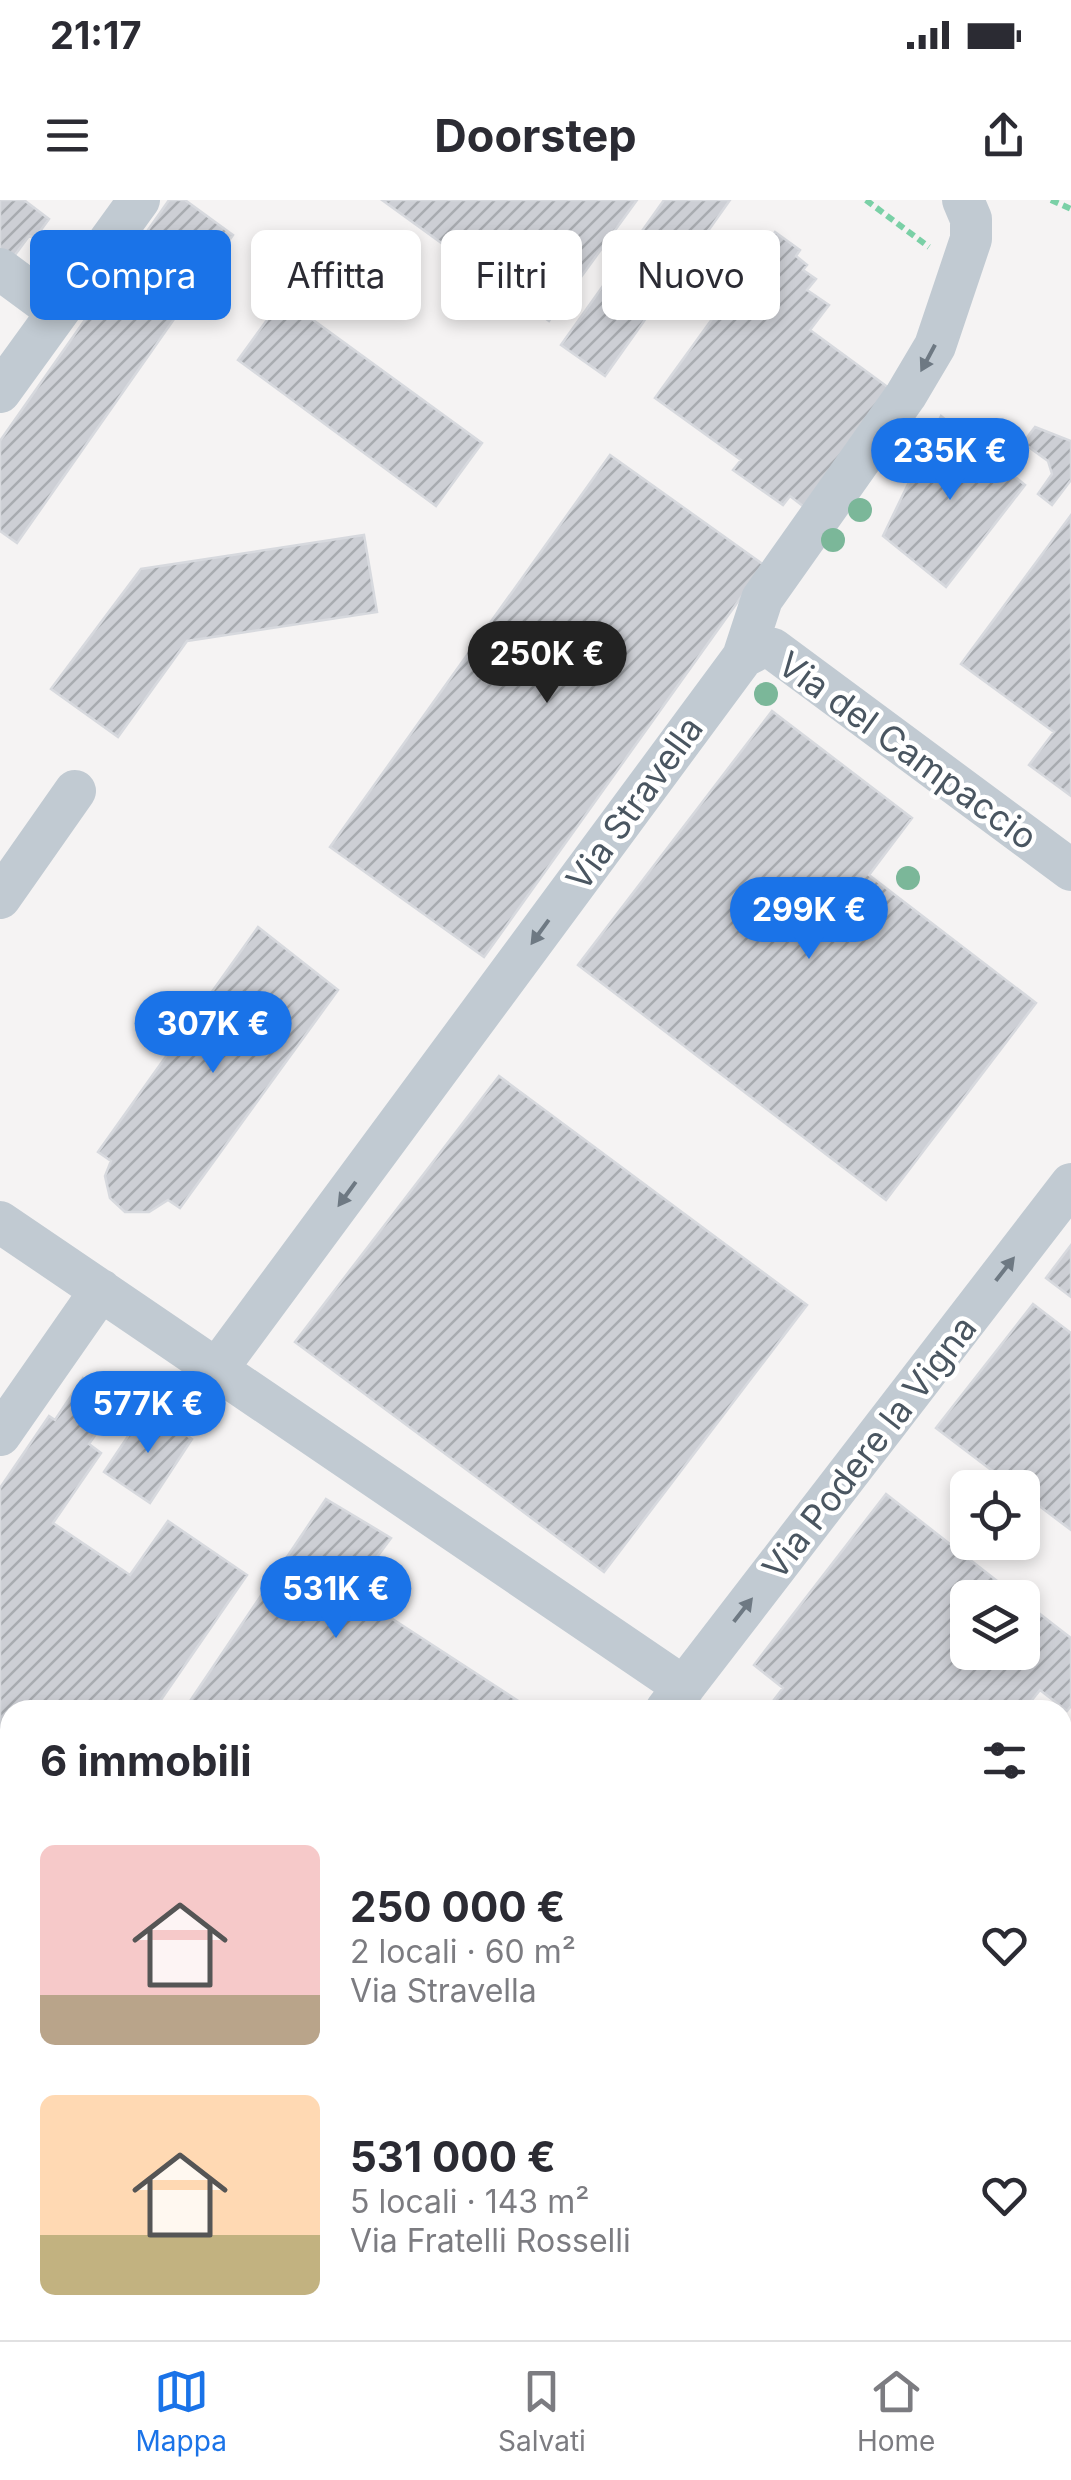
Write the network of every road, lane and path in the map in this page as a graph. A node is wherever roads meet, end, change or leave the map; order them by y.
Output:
1 (139, 200) edge
2 (866, 200) edge
3 (963, 200) edge
4 (1051, 200) edge
5 (1071, 209) edge
6 (117, 230) edge
7 (0, 269) edge
8 (961, 272) junction
9 (30, 291) edge
10 (52, 320) edge
11 (0, 392) edge
12 (743, 656) junction
13 (75, 791) dead end
14 (1071, 870) edge
15 (0, 898) edge
16 (1071, 1184) edge
17 (0, 1222) edge
18 (101, 1290) junction
19 (217, 1370) junction
20 (0, 1436) edge
21 (675, 1699) edge

1 - 6 street
2 - 8 path
3 - 8 street, Via Stravella
4 - 5 path
7 - 9 street
8 -> 12 street, Via Stravella
10 - 11 street
12 - 14 street, Via del Campaccio
12 -> 19 street, Via Stravella
13 - 15 street
21 -> 16 street, Via Podere la Vigna
17 - 18 street
18 - 19 street
18 - 20 street
19 - 21 street

